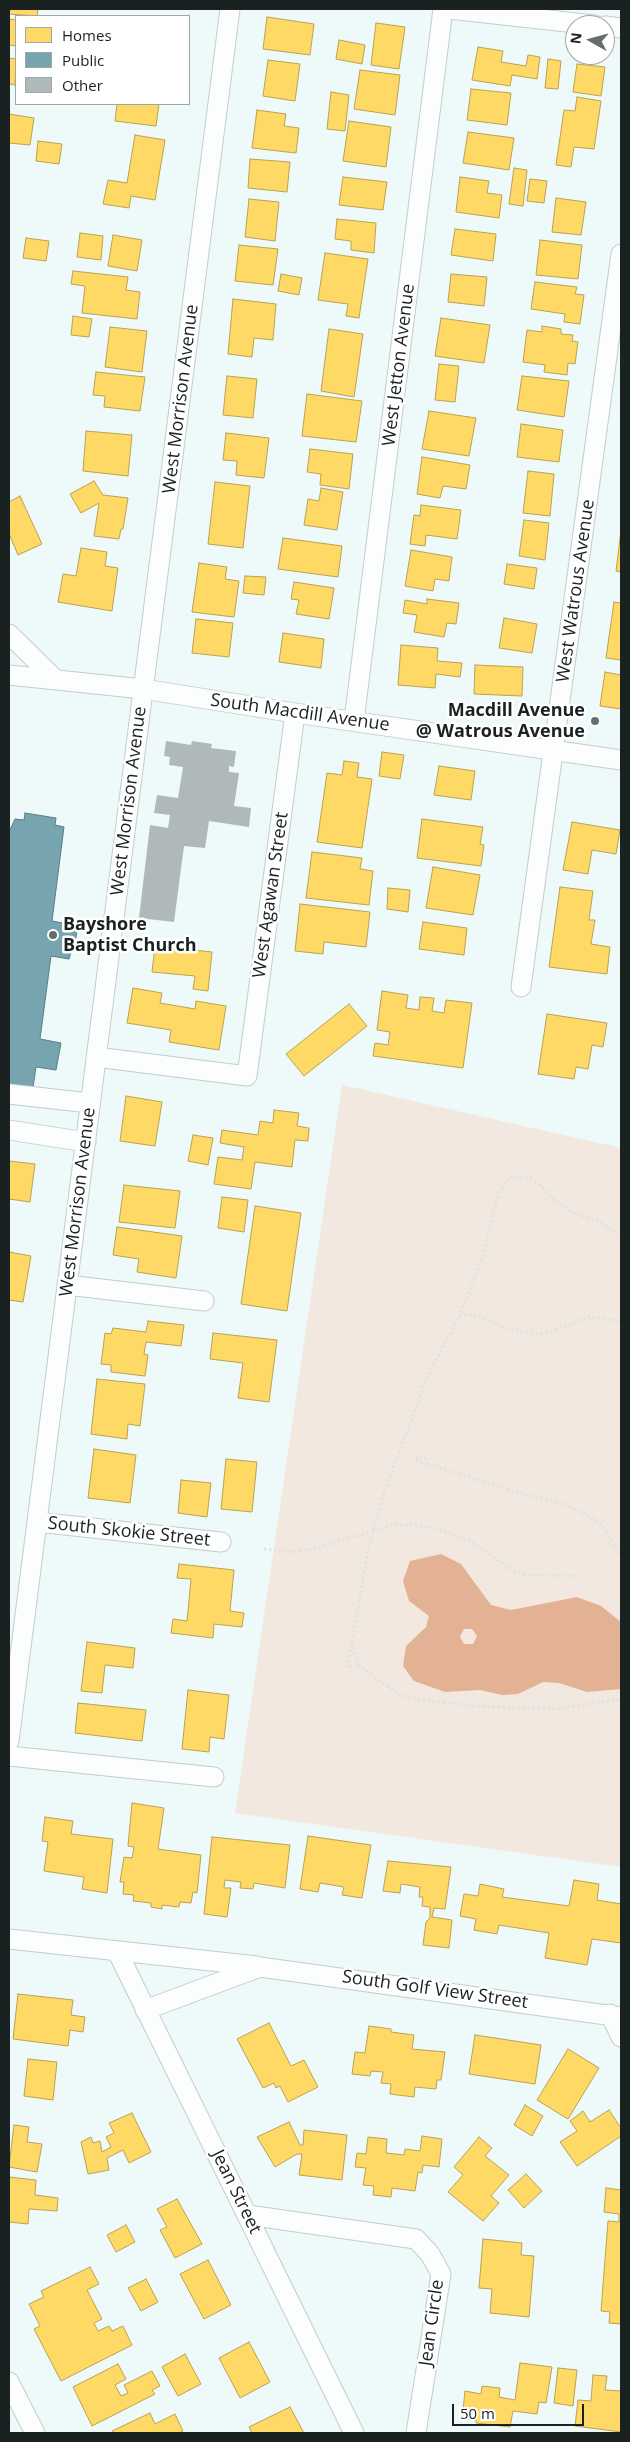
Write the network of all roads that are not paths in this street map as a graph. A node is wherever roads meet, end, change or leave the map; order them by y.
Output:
1 (230, 9) edge
2 (443, 9) edge
3 (449, 9) edge
4 (565, 22) edge
5 (621, 254) edge
6 (9, 634) edge
7 (9, 675) edge
8 (56, 680) junction
9 (144, 689) junction
10 (296, 714) junction
11 (354, 721) junction
12 (555, 750) junction
13 (621, 760) edge
14 (521, 987) dead end
15 (96, 1056) junction
16 (9, 1094) edge
17 (90, 1103) junction
18 (9, 1130) edge
19 (86, 1142) junction
20 (67, 1285) junction
21 (204, 1301) dead end
22 (37, 1522) junction
23 (221, 1542) dead end
24 (9, 1741) edge
25 (9, 1756) edge
26 (214, 1777) dead end
27 (9, 1939) edge
28 (117, 1951) junction
29 (260, 1967) junction
30 (145, 2010) junction
31 (616, 2015) edge
32 (621, 2037) edge
33 (248, 2215) junction
34 (9, 2382) edge
35 (35, 2433) edge
36 (354, 2433) edge
37 (416, 2433) edge

1 - 9 street, West Morrison Avenue
2 - 11 street, West Jetton Avenue
3 - 4 street
5 - 12 street, West Watrous Avenue
6 - 8 street
7 - 8 street, South Macdill Avenue
8 - 9 street, South Macdill Avenue
9 - 10 street, South Macdill Avenue
9 - 15 street, West Morrison Avenue
10 - 11 street, South Macdill Avenue
10 - 15 street, West Agawan Street
11 - 12 street, South Macdill Avenue
12 - 13 street, South Macdill Avenue
12 - 14 street, West Watrous Avenue
15 - 17 street, West Morrison Avenue
16 - 17 street
17 - 19 street, West Morrison Avenue
18 - 19 street
19 - 20 street, West Morrison Avenue
20 - 21 street
20 - 22 street, West Morrison Avenue
22 - 23 street, South Skokie Street
22 - 24 street, West Morrison Avenue
25 - 26 street
27 - 28 street, South Golf View Street
28 - 29 street, South Golf View Street
28 - 30 street, Jean Street
29 - 30 street, South Golf View Street
29 - 31 street, South Golf View Street
30 - 33 street, Jean Street
31 - 32 street, South Golf View Street
33 - 36 street, Jean Street
33 - 37 street, Jean Circle
34 - 35 street

